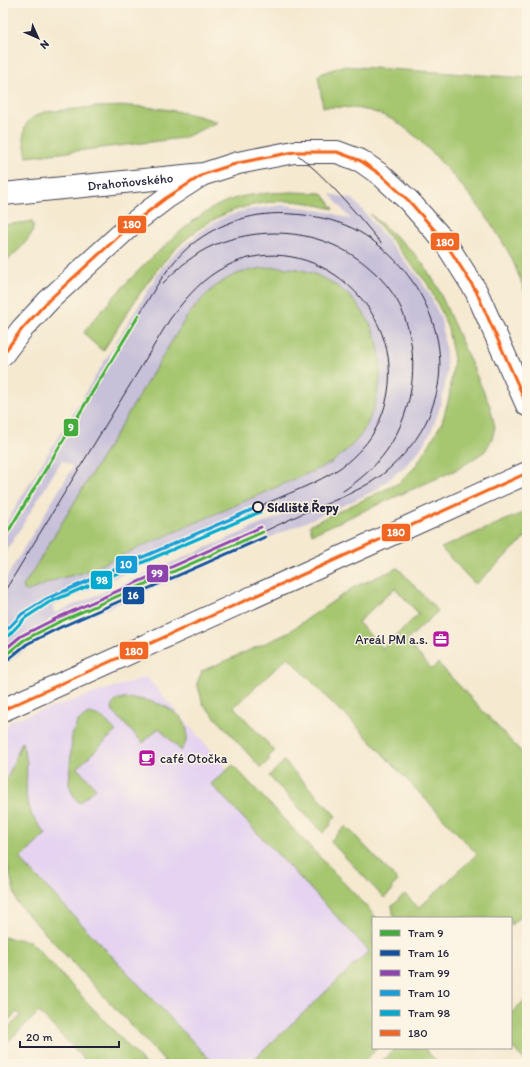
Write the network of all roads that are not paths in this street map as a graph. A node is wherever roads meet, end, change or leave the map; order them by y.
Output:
1 (204, 174) junction
2 (3, 194) edge
3 (3, 354) edge
4 (527, 406) edge
5 (527, 473) edge
6 (3, 710) edge

1 - 2 street, Drahoňovského
1 - 3 street
1 - 4 street, Drahoňovského
5 - 6 street

